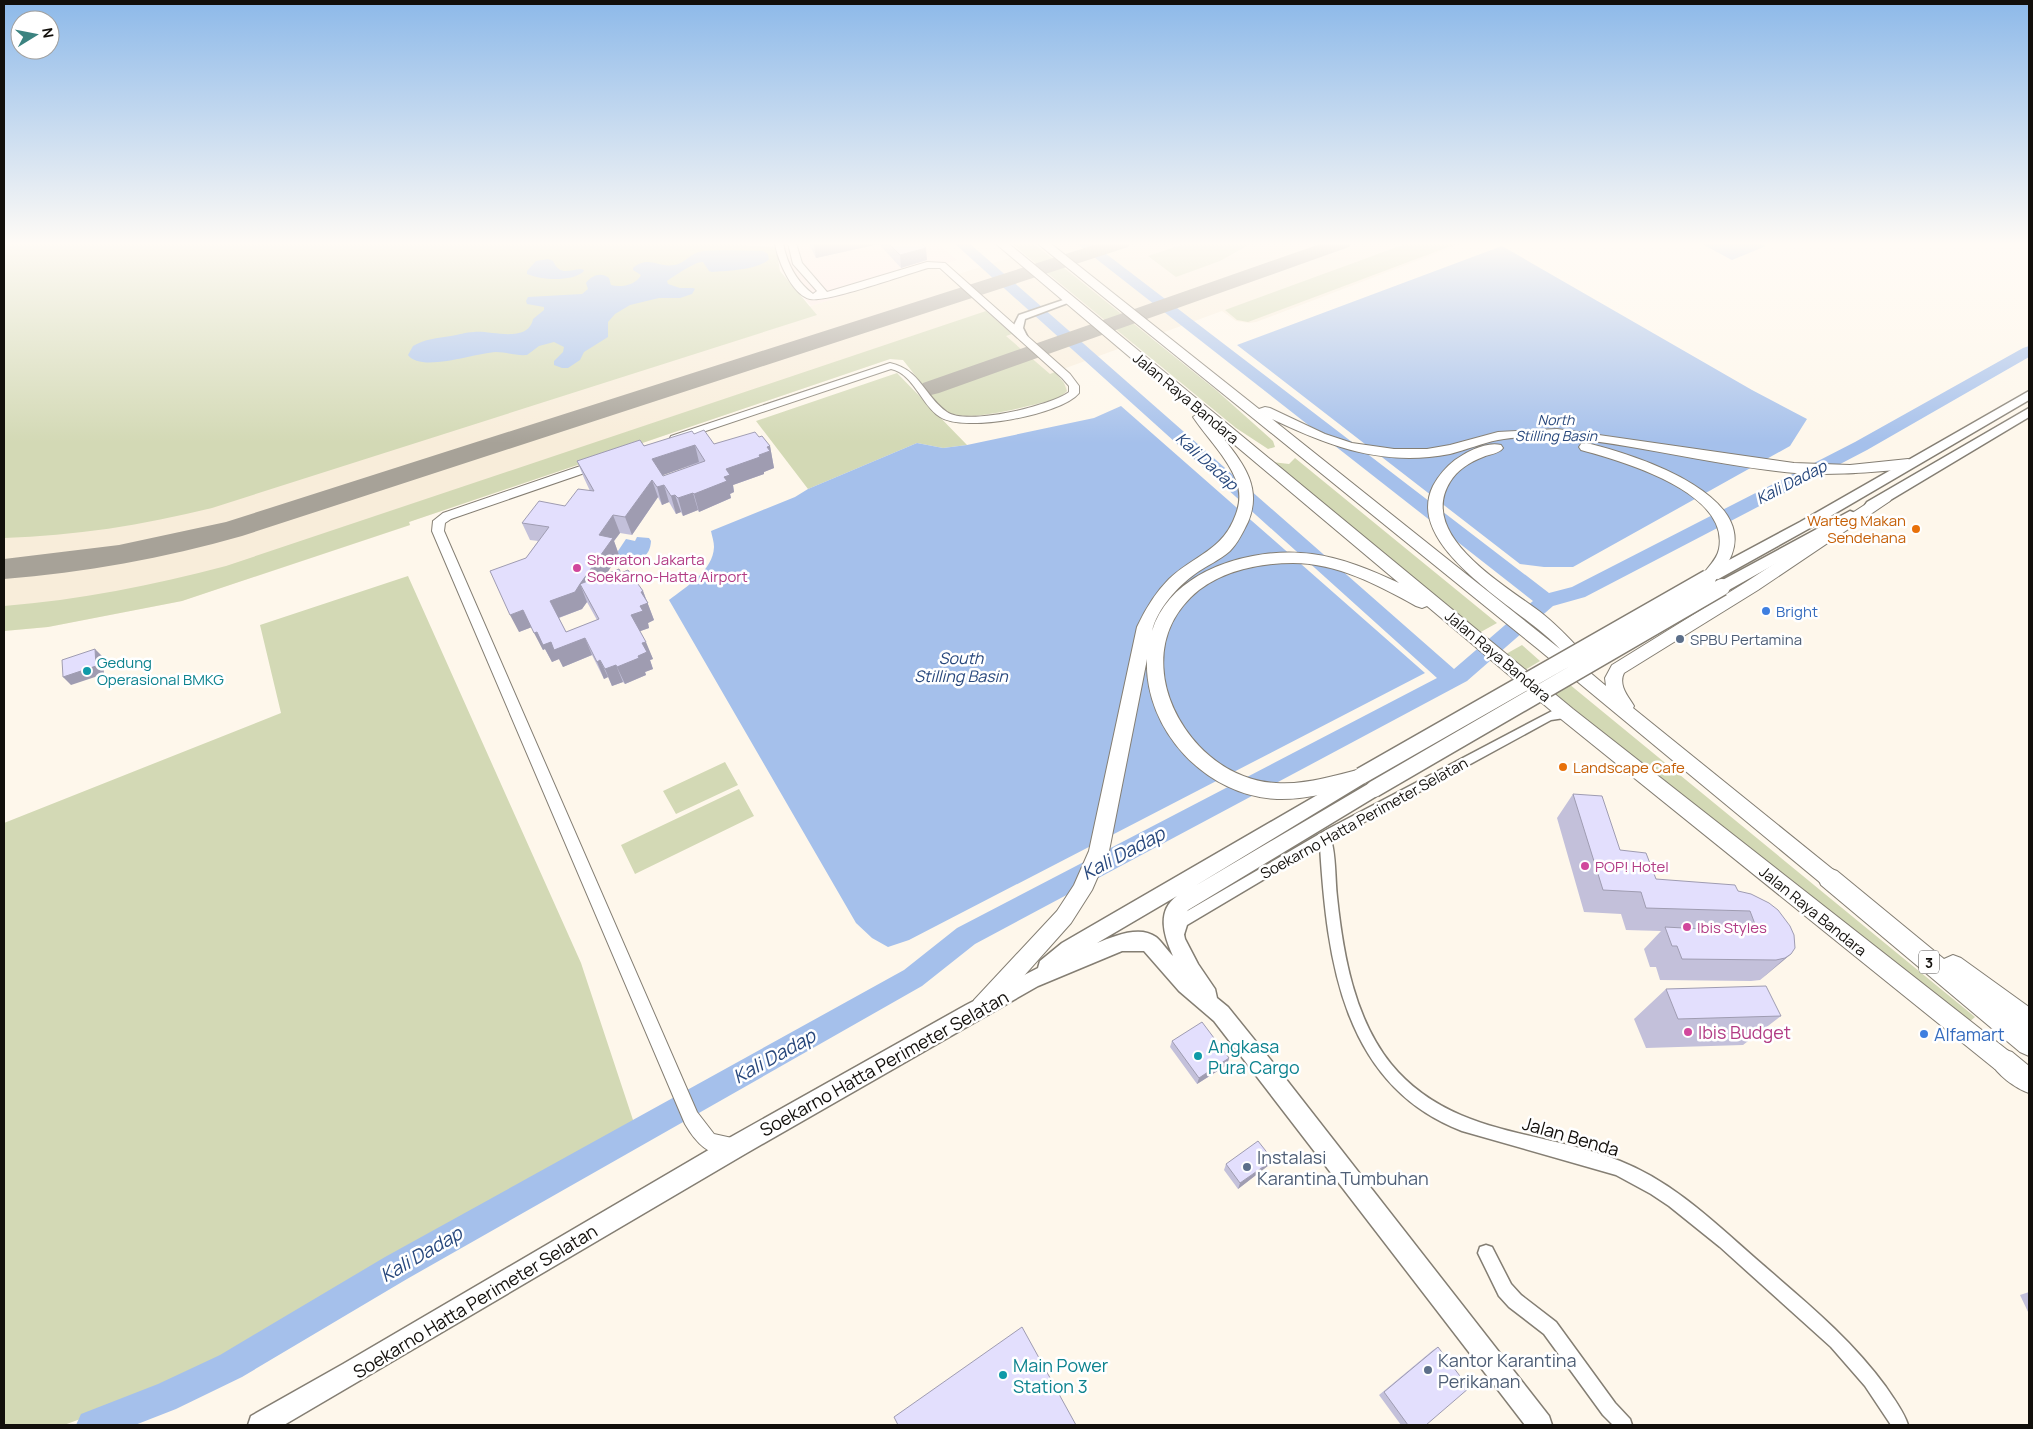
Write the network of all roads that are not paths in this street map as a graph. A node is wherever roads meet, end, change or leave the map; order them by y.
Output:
1 (993, 310) edge
2 (1040, 310) edge
3 (1081, 310) edge
4 (1126, 310) edge
5 (1024, 338) junction
6 (1219, 384) junction
7 (2029, 395) edge
8 (1187, 398) junction
9 (2029, 412) edge
10 (660, 443) edge
11 (613, 459) edge
12 (1908, 464) junction
13 (1885, 498) junction
14 (1708, 578) junction
15 (1457, 622) junction
16 (1547, 637) junction
17 (1567, 714) junction
18 (1634, 718) junction
19 (1368, 783) junction
20 (1326, 843) dead end
21 (1829, 878) junction
22 (1176, 941) junction
23 (1031, 980) junction
24 (982, 1007) junction
25 (1221, 1014) junction
26 (2029, 1021) edge
27 (2029, 1044) edge
28 (2003, 1061) joint
29 (2029, 1082) edge
30 (737, 1146) junction
31 (1486, 1253) dead end
32 (260, 1425) edge
33 (1540, 1425) edge
34 (1624, 1425) edge
35 (1900, 1425) edge

1 - 5 street
2 - 5 street
3 - 8 main road, Jalan Raya Bandara
4 - 6 main road, Jalan Raya Bandara
5 - 10 street
6 - 12 main road
6 - 16 main road, Jalan Raya Bandara
7 - 12 main road
8 - 15 main road, Jalan Raya Bandara
8 - 24 main road
9 - 13 main road
11 - 30 street
12 - 14 main road
13 - 18 main road
13 - 19 main road, bridge
14 - 16 main road
14 - 19 main road, bridge
15 - 17 main road, Jalan Raya Bandara
15 - 19 main road
16 - 18 main road, Jalan Raya Bandara
17 - 22 street, Soekarno Hatta Perimeter Selatan
17 - 28 main road, Jalan Raya Bandara
18 - 21 main road, Jalan Raya Bandara
19 - 22 main road
19 - 23 main road, Soekarno Hatta Perimeter Selatan
20 - 35 street, Jalan Benda
21 - 26 highway
21 - 27 highway, 3
22 - 25 main road
23 - 24 main road, Soekarno Hatta Perimeter Selatan
23 - 25 main road, Soekarno Hatta Perimeter Selatan
24 - 30 main road, Soekarno Hatta Perimeter Selatan
25 - 33 main road, Soekarno Hatta Perimeter Selatan
28 - 29 highway
30 - 32 main road, Soekarno Hatta Perimeter Selatan
31 - 34 street

